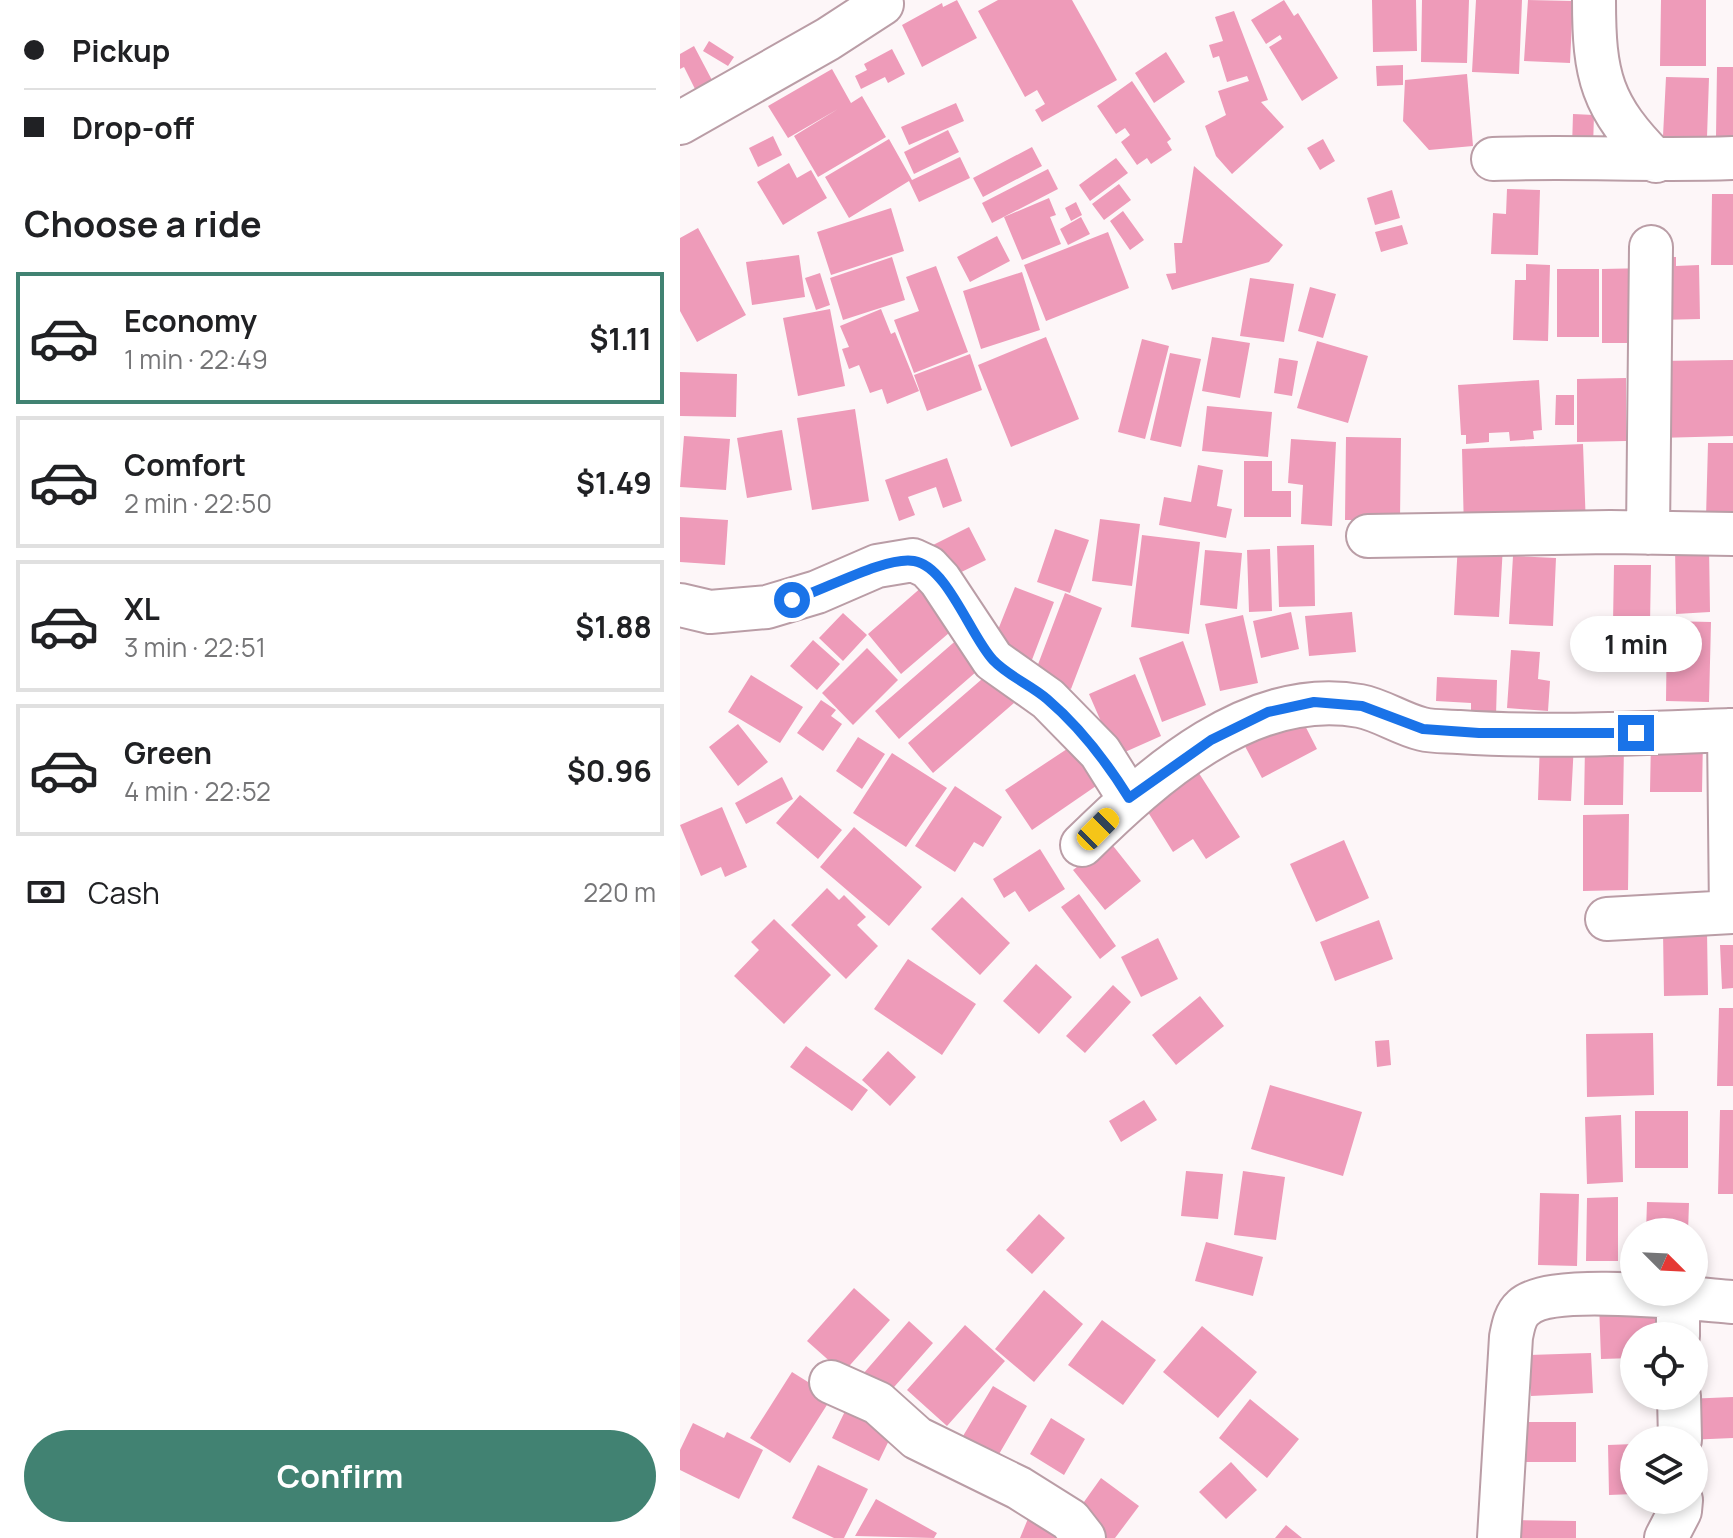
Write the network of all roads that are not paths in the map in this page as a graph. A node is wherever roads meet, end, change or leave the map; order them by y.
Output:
1 (1594, 0) edge
2 (884, 1) edge
3 (680, 123) edge
4 (1733, 158) edge
5 (1493, 159) dead end
6 (1656, 161) junction
7 (1651, 247) dead end
8 (1648, 533) junction
9 (1733, 534) edge
10 (1368, 536) dead end
11 (680, 605) edge
12 (1731, 730) edge
13 (1129, 798) junction
14 (1082, 845) dead end
15 (1732, 912) edge
16 (1607, 919) dead end
17 (1733, 1302) edge
18 (1678, 1317) edge
19 (831, 1382) dead end
20 (1678, 1514) edge
21 (1084, 1538) edge
22 (1499, 1538) edge
23 (1666, 1538) edge

1 - 6 street
2 - 3 street
4 - 6 street
5 - 6 street
7 - 8 street
8 - 9 street
8 - 10 street
11 - 13 street
12 - 13 street
12 - 15 street
13 - 14 street
15 - 16 street
17 - 18 street
18 - 22 street
19 - 21 street
20 - 23 street

